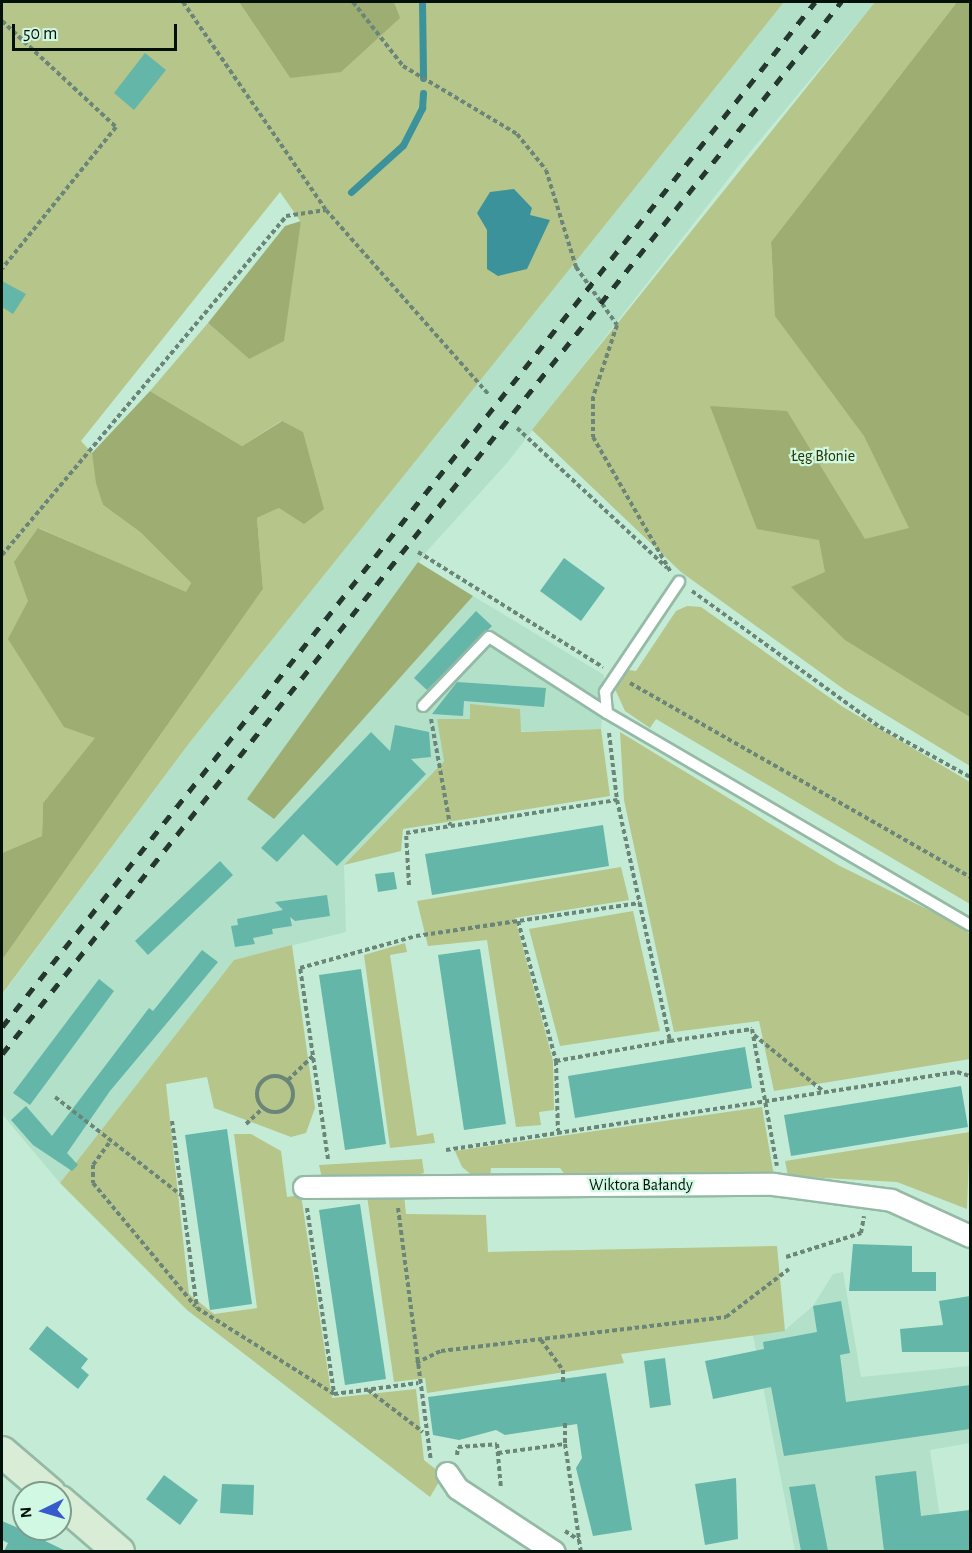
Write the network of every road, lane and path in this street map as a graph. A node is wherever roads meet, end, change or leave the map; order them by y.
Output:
1 (183, 2) edge
2 (353, 2) edge
3 (2, 21) edge
4 (327, 210) junction
5 (2, 269) edge
6 (489, 395) dead end
7 (517, 428) dead end
8 (418, 552) dead end
9 (2, 555) edge
10 (679, 582) joint
11 (615, 675) junction
12 (426, 703) joint
13 (607, 713) junction
14 (970, 777) edge
15 (617, 800) junction
16 (450, 825) junction
17 (970, 877) edge
18 (409, 885) dead end
19 (640, 903) junction
20 (518, 921) junction
21 (970, 925) edge
22 (753, 1034) junction
23 (670, 1041) junction
24 (313, 1056) junction
25 (556, 1060) junction
26 (970, 1076) edge
27 (288, 1080) junction
28 (823, 1092) junction
29 (55, 1096) dead end
30 (767, 1100) junction
31 (263, 1108) junction
32 (172, 1121) dead end
33 (246, 1124) dead end
34 (558, 1131) junction
35 (110, 1143) junction
36 (446, 1150) dead end
37 (328, 1159) dead end
38 (780, 1185) junction
39 (396, 1186) junction
40 (304, 1187) joint
41 (182, 1196) junction
42 (867, 1197) junction
43 (970, 1236) edge
44 (786, 1257) dead end
45 (789, 1269) dead end
46 (196, 1308) junction
47 (541, 1340) junction
48 (416, 1363) junction
49 (418, 1383) junction
50 (563, 1383) dead end
51 (368, 1390) junction
52 (334, 1394) junction
53 (564, 1423) dead end
54 (424, 1432) junction
55 (565, 1444) junction
56 (2, 1452) edge
57 (498, 1453) junction
58 (456, 1466) junction
59 (36, 1481) edge
60 (492, 1483) dead end
61 (501, 1489) junction
62 (510, 1495) dead end
63 (72, 1511) edge
64 (559, 1527) dead end
65 (579, 1540) junction
66 (119, 1551) edge
67 (554, 1551) edge
68 (581, 1551) edge

1 - 4 path
2 - 7 path
3 - 5 path
4 - 6 path
4 - 9 path
8 - 11 path
10 - 11 lane
10 - 14 path
11 - 13 lane
11 - 17 path
12 - 13 lane
12 - 16 path
13 - 15 path
13 - 21 lane
15 - 16 path
15 - 19 path
16 - 18 path
19 - 20 path
19 - 23 path
20 - 24 path
20 - 25 path
22 - 23 path
22 - 28 path
22 - 30 path
23 - 25 path
24 - 27 path
24 - 37 path
25 - 34 path
26 - 28 path
27 - 31 path
27 - 31 path
28 - 30 path
29 - 35 path
30 - 34 path
30 - 38 path
31 - 33 path
32 - 41 path
34 - 36 path
35 - 41 path
35 - 46 path
38 - 39 street, Wiktora Bałandy
38 - 42 street, Wiktora Bałandy
39 - 40 street, Wiktora Bałandy
39 - 48 path
40 - 52 path
41 - 46 path
42 - 43 street, Wiktora Bałandy
42 - 44 path
45 - 47 path
46 - 52 path
47 - 48 path
47 - 50 path
48 - 49 path
49 - 51 path
49 - 54 path
51 - 52 path
51 - 54 path
53 - 55 path
54 - 58 path
55 - 57 path
55 - 65 path
56 - 59 street
57 - 58 path
57 - 61 path
58 - 67 street
60 - 61 path
61 - 62 path
63 - 66 street
64 - 65 path
65 - 68 path

